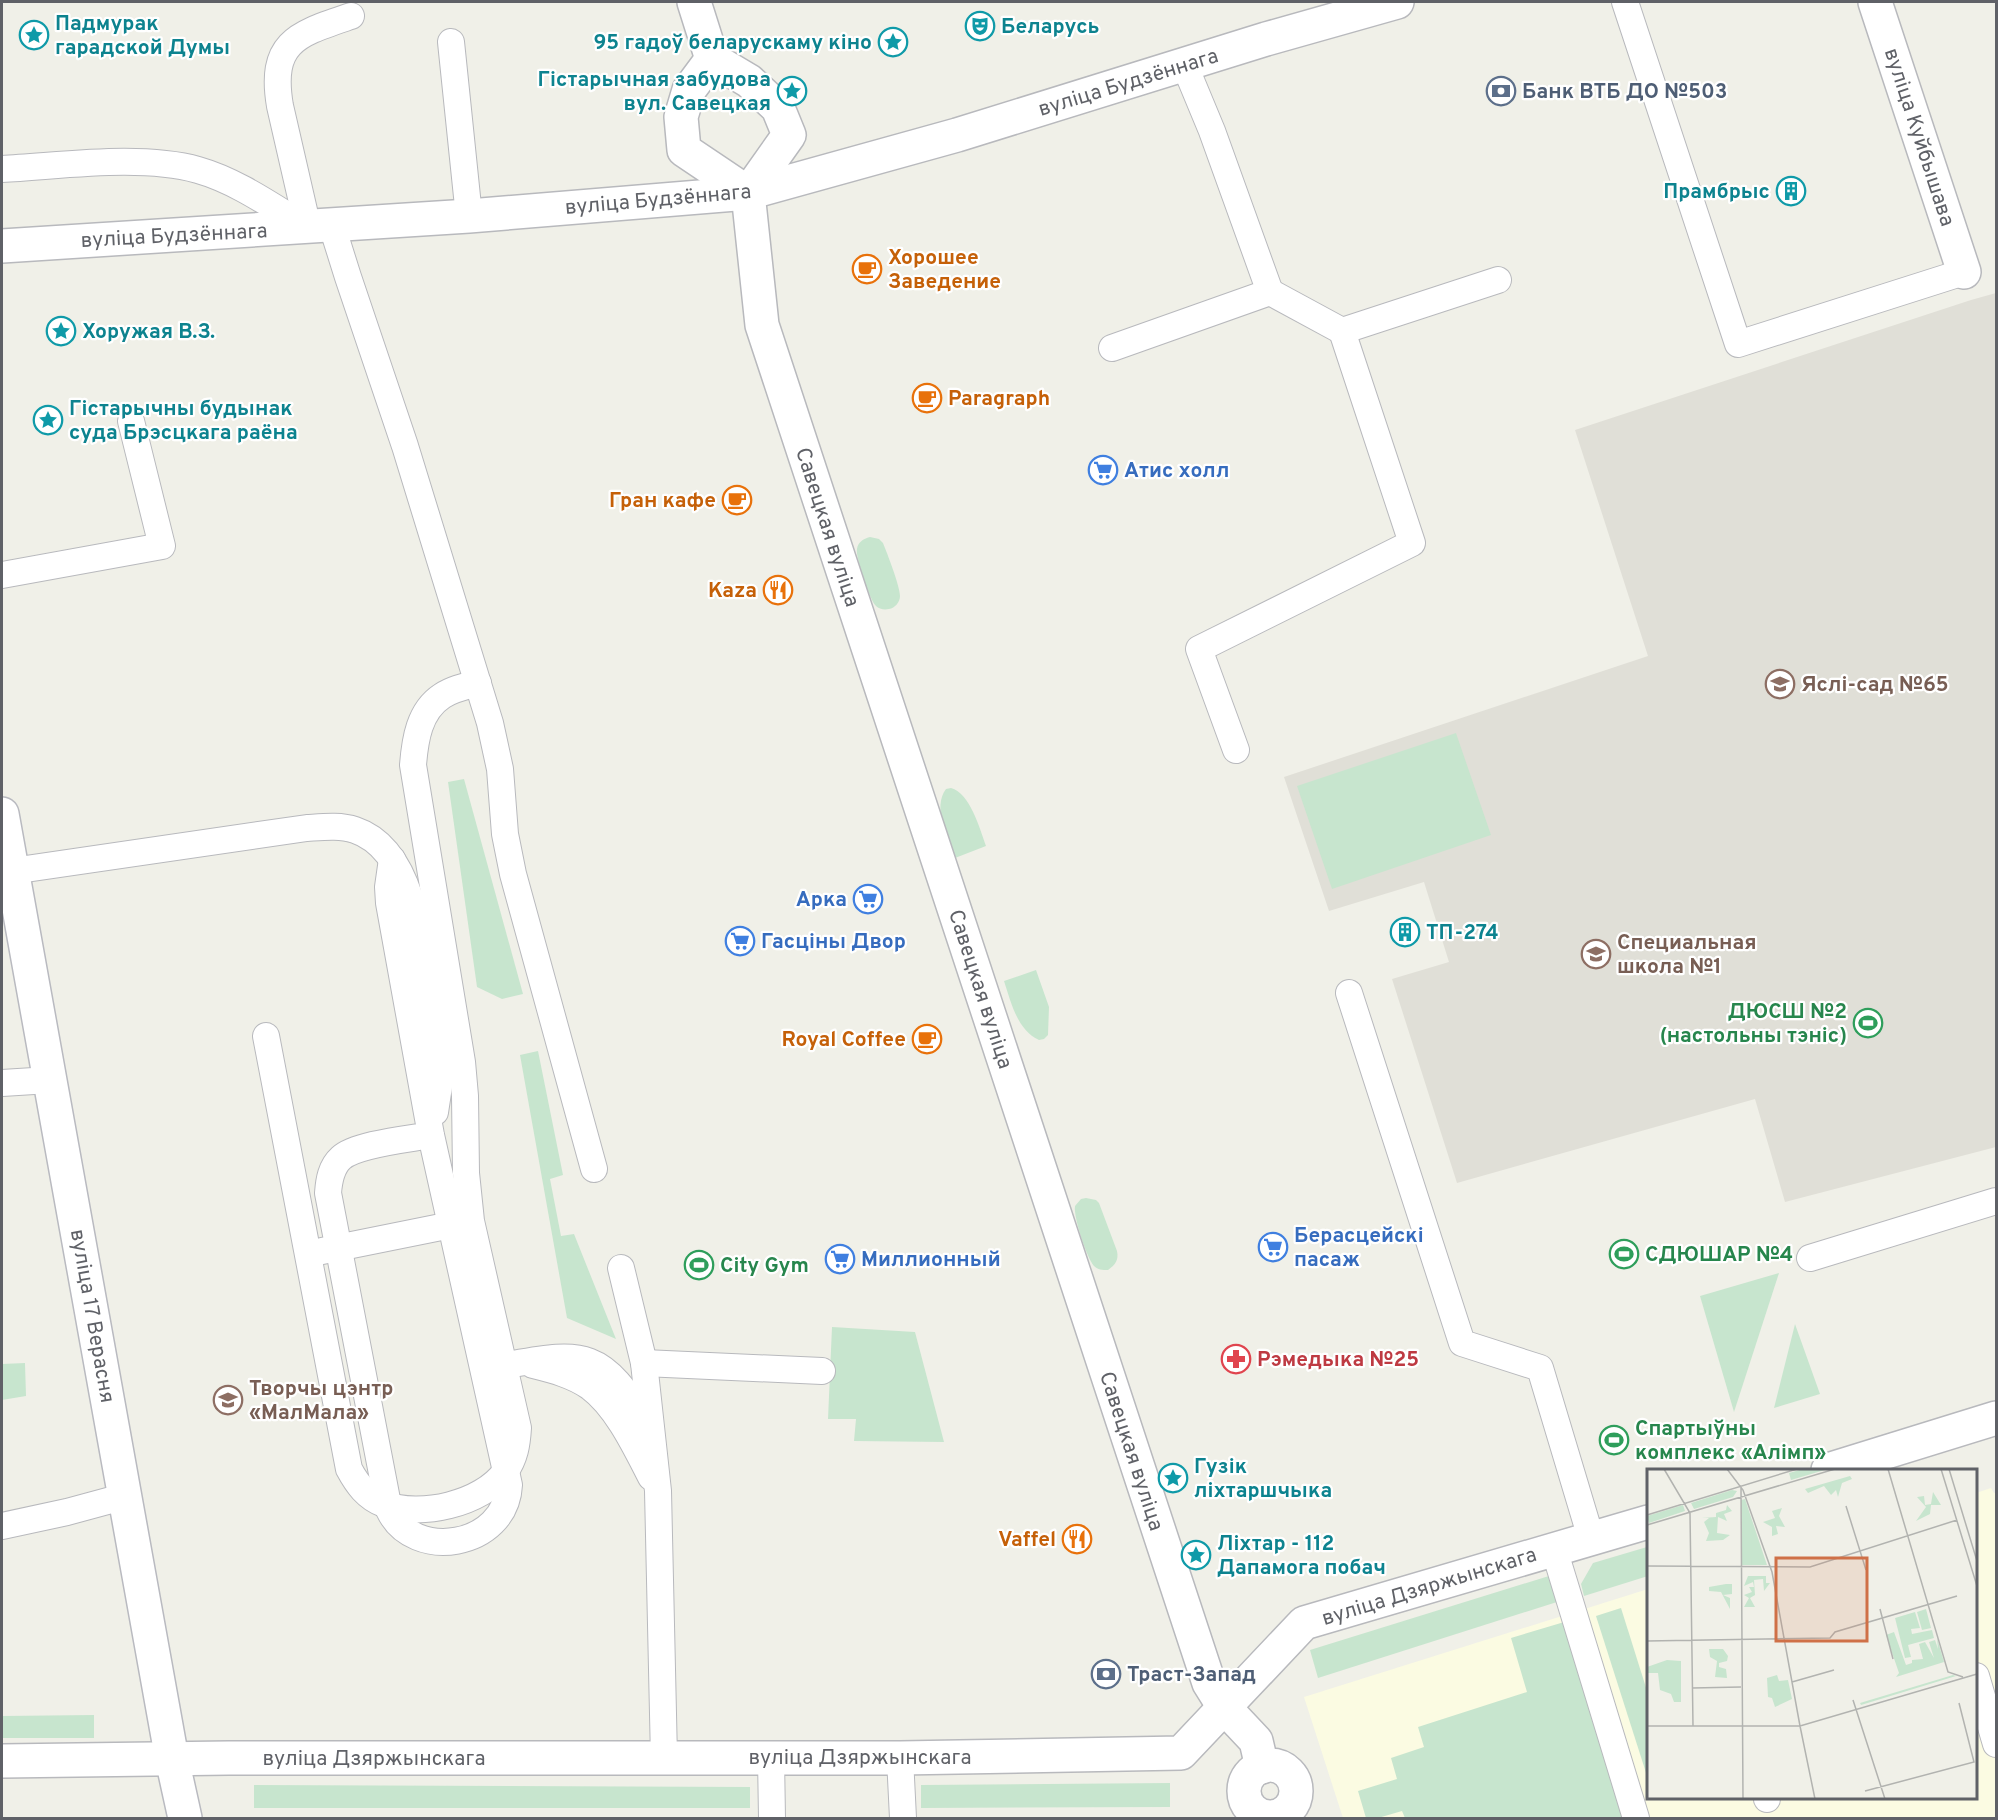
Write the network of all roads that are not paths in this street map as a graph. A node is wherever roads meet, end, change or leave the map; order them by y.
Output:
1 (694, 2) edge
2 (1397, 2) edge
3 (1625, 2) edge
4 (1875, 2) edge
5 (351, 16) dead end
6 (452, 42) dead end
7 (712, 59) junction
8 (1185, 66) junction
9 (2, 169) edge
10 (748, 193) junction
11 (469, 216) junction
12 (320, 227) junction
13 (2, 246) edge
14 (1964, 272) joint
15 (1498, 280) dead end
16 (1270, 292) junction
17 (1342, 331) junction
18 (1112, 348) dead end
19 (131, 421) dead end
20 (2, 575) edge
21 (478, 683) junction
22 (1236, 750) dead end
23 (2, 814) edge
24 (12, 871) junction
25 (1349, 993) dead end
26 (266, 1036) dead end
27 (50, 1080) junction
28 (2, 1083) edge
29 (431, 1135) junction
30 (594, 1169) dead end
31 (1996, 1201) edge
32 (471, 1221) junction
33 (307, 1254) junction
34 (1810, 1258) dead end
35 (621, 1268) dead end
36 (524, 1363) junction
37 (644, 1364) junction
38 (483, 1369) junction
39 (822, 1371) dead end
40 (1996, 1418) edge
41 (651, 1436) junction
42 (1831, 1469) edge
43 (658, 1491) junction
44 (126, 1496) junction
45 (1647, 1522) edge
46 (2, 1526) edge
47 (1591, 1538) junction
48 (1554, 1549) junction
49 (1977, 1679) edge
50 (1224, 1707) junction
51 (1996, 1744) edge
52 (664, 1758) junction
53 (771, 1758) junction
54 (900, 1758) junction
55 (172, 1759) junction
56 (2, 1761) edge
57 (1279, 1817) edge
58 (185, 1818) edge
59 (772, 1818) edge
60 (903, 1818) edge
61 (1636, 1818) edge

1 - 7 street
2 - 8 street, вуліца Будзённага
3 - 14 lane
4 - 14 street, вуліца Куйбышава
5 - 12 lane
6 - 11 lane
7 - 10 street
7 - 10 street
8 - 10 street, вуліца Будзённага
8 - 16 lane
9 - 12 lane
10 - 11 street, вуліца Будзённага
10 - 50 street, Савецкая вуліца
11 - 12 street, вуліца Будзённага
12 - 13 street, вуліца Будзённага
12 - 21 lane
15 - 17 lane
16 - 17 lane
16 - 18 lane
17 - 22 lane
19 - 20 lane
21 - 30 lane
21 - 32 lane
23 - 24 street, вуліца 17 Верасня
24 - 27 street, вуліца 17 Верасня
24 - 29 lane
25 - 47 lane
26 - 33 lane
27 - 28 lane
27 - 44 street, вуліца 17 Верасня
29 - 38 lane
29 - 38 lane
31 - 34 lane
32 - 33 lane
32 - 33 lane
35 - 37 lane
36 - 38 lane
36 - 41 lane
36 - 43 lane
37 - 39 lane
37 - 41 lane
40 - 42 street
41 - 43 lane
43 - 52 lane
44 - 46 lane
44 - 55 street, вуліца 17 Верасня
45 - 47 street, вуліца Дзяржынскага
47 - 48 street, вуліца Дзяржынскага
48 - 50 street, вуліца Дзяржынскага
48 - 61 lane
49 - 51 lane
50 - 54 street, вуліца Дзяржынскага
50 - 57 street, Савецкая вуліца
52 - 53 street, вуліца Дзяржынскага
52 - 55 street, вуліца Дзяржынскага
53 - 54 street, вуліца Дзяржынскага
53 - 59 lane
54 - 60 lane
55 - 56 street, вуліца Дзяржынскага
55 - 58 street, вуліца 17 Верасня

